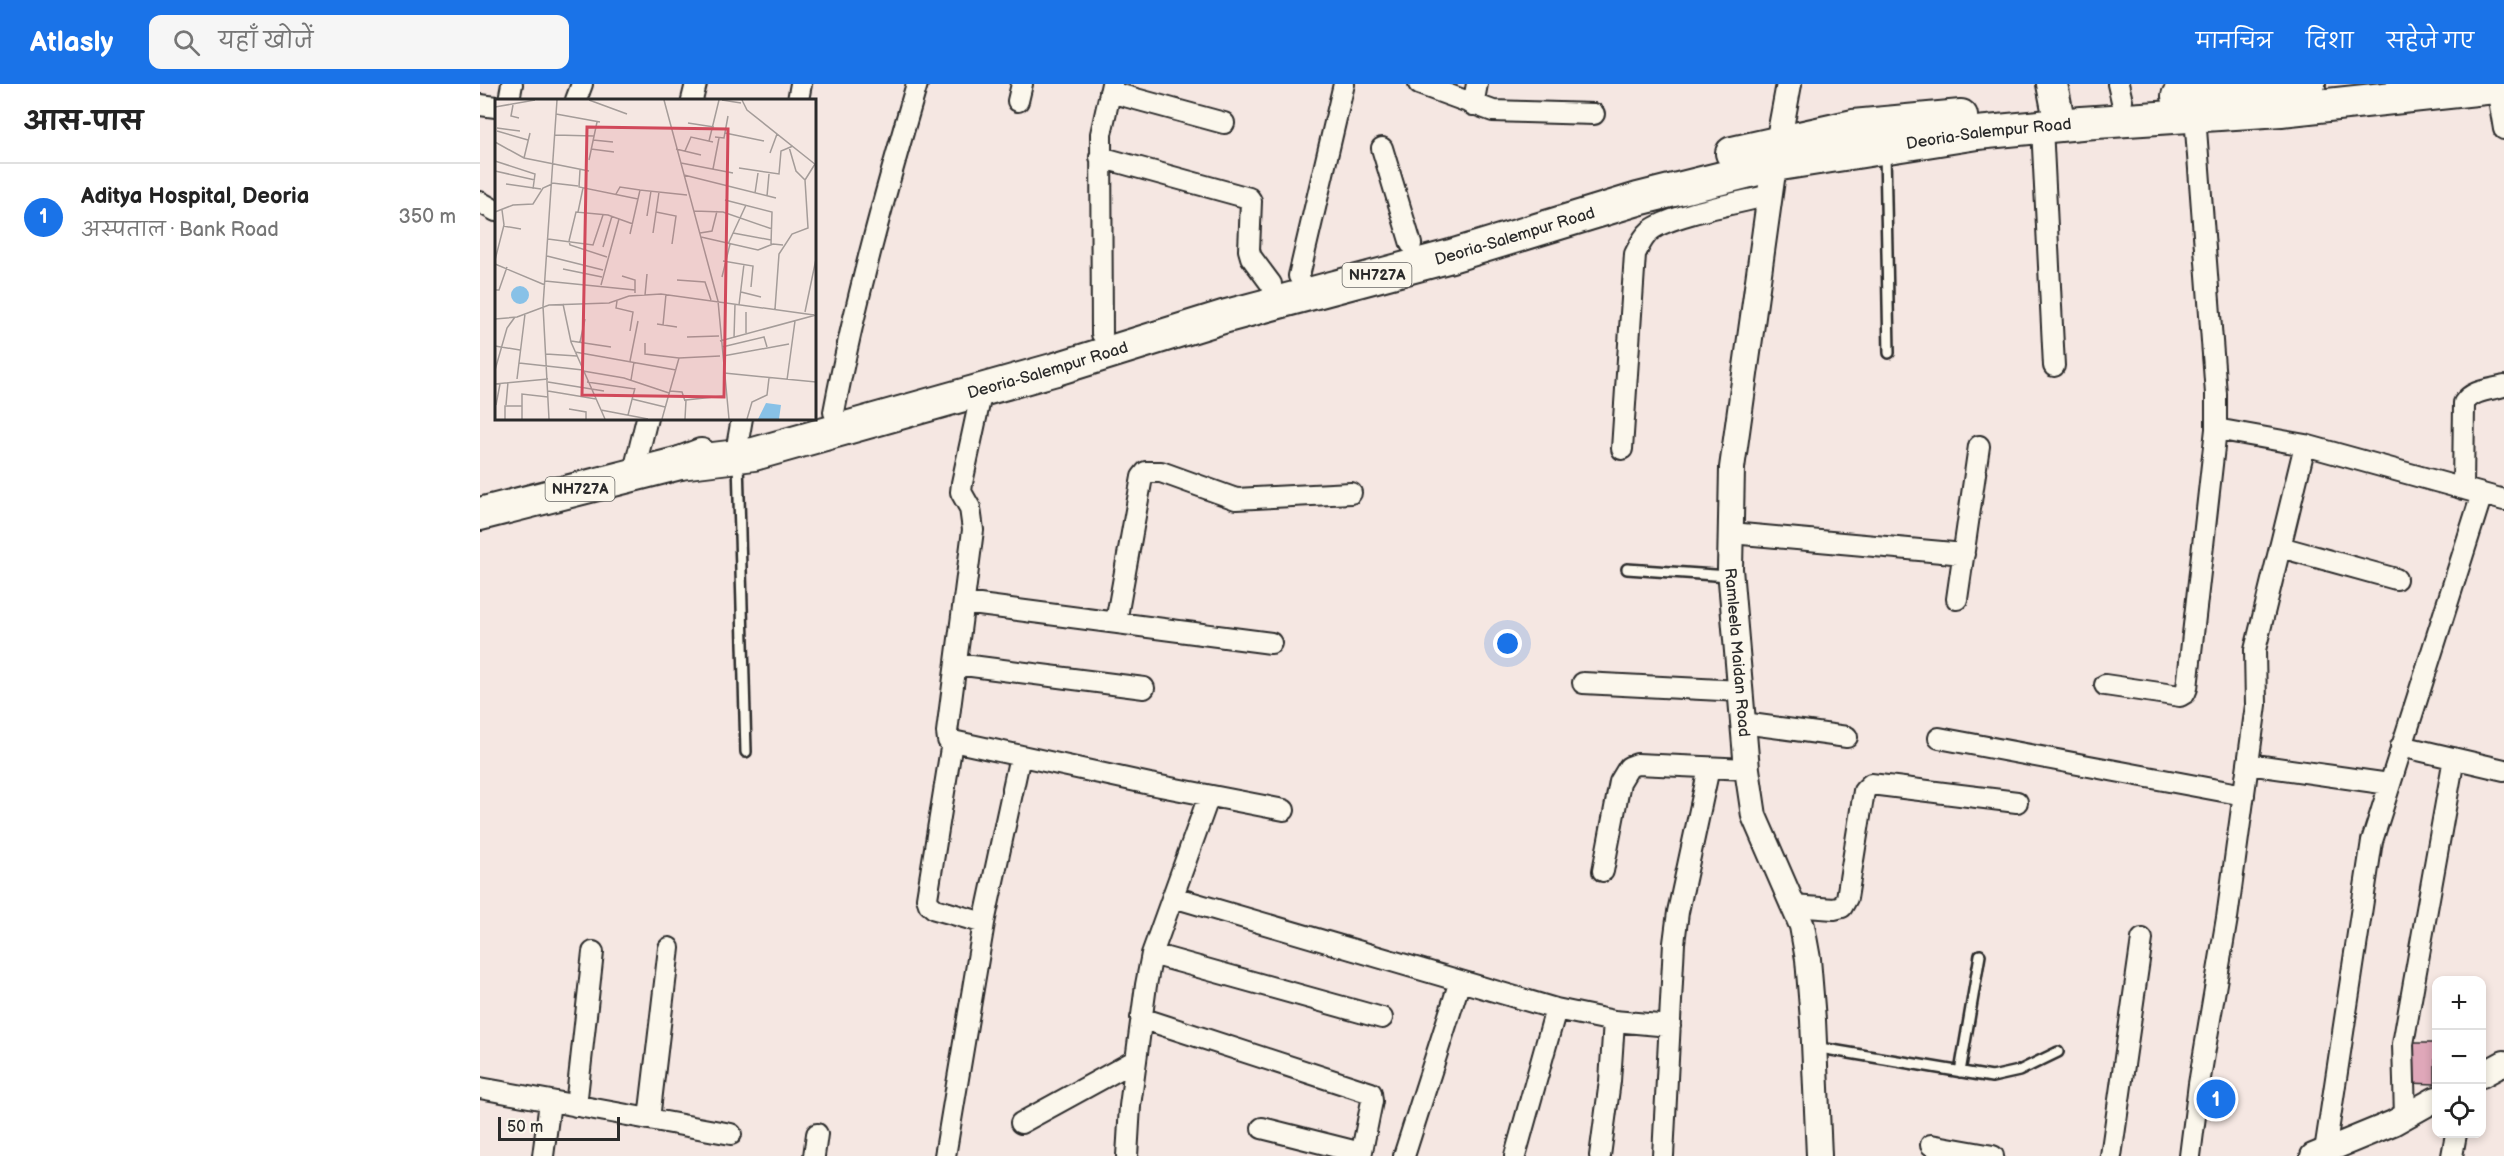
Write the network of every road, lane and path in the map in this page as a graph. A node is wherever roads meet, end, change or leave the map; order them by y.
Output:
1 (512, 84) edge
2 (582, 84) edge
3 (696, 84) edge
4 (801, 84) edge
5 (917, 84) edge
6 (1344, 84) edge
7 (1419, 84) edge
8 (1477, 84) edge
9 (1789, 84) edge
10 (2309, 84) edge
11 (2500, 87) edge
12 (1111, 88) edge
13 (2120, 93) edge
14 (2191, 98) edge
15 (509, 99) edge
16 (576, 99) edge
17 (692, 99) edge
18 (798, 99) edge
19 (480, 105) edge
20 (1473, 105) junction
21 (495, 107) edge
22 (2063, 108) edge
23 (1594, 114) dead end
24 (1224, 123) dead end
25 (2504, 129) edge
26 (1382, 148) dead end
27 (1884, 148) junction
28 (1100, 157) junction
29 (1774, 167) junction
30 (480, 202) edge
31 (495, 210) edge
32 (1410, 244) junction
33 (1285, 280) junction
34 (1102, 334) junction
35 (1889, 353) dead end
36 (2054, 366) dead end
37 (2504, 386) edge
38 (982, 390) junction
39 (820, 416) edge
40 (647, 420) edge
41 (806, 420) edge
42 (2216, 429) junction
43 (739, 439) edge
44 (2305, 445) junction
45 (1979, 446) dead end
46 (1622, 449) dead end
47 (633, 475) junction
48 (2473, 492) junction
49 (1351, 493) dead end
50 (2504, 500) edge
51 (480, 502) edge
52 (518, 504) junction
53 (480, 514) edge
54 (480, 527) edge
55 (1731, 533) junction
56 (2280, 547) junction
57 (1964, 554) junction
58 (1627, 569) dead end
59 (1731, 577) junction
60 (2396, 579) dead end
61 (1957, 598) dead end
62 (964, 603) junction
63 (1116, 622) junction
64 (1270, 643) dead end
65 (956, 664) junction
66 (1583, 683) dead end
67 (2105, 685) dead end
68 (1143, 688) dead end
69 (1741, 691) junction
70 (1743, 723) junction
71 (1847, 737) dead end
72 (1939, 738) dead end
73 (952, 742) junction
74 (2401, 746) junction
75 (746, 752) dead end
76 (1020, 756) junction
77 (2454, 758) junction
78 (2248, 764) junction
79 (1709, 768) junction
80 (1747, 769) junction
81 (2504, 770) edge
82 (2389, 784) junction
83 (2244, 795) junction
84 (1209, 796) junction
85 (2017, 802) dead end
86 (1284, 810) dead end
87 (1603, 870) dead end
88 (1173, 897) junction
89 (1793, 906) junction
90 (984, 923) junction
91 (2142, 939) dead end
92 (669, 948) dead end
93 (593, 952) dead end
94 (1152, 954) junction
95 (1980, 955) dead end
96 (1460, 981) junction
97 (1556, 1009) junction
98 (1142, 1018) junction
99 (1382, 1018) dead end
100 (1614, 1021) junction
101 (1670, 1026) junction
102 (1815, 1047) junction
103 (2058, 1053) dead end
104 (1136, 1060) junction
105 (2504, 1063) edge
106 (1960, 1072) junction
107 (2486, 1072) edge
108 (480, 1088) edge
109 (550, 1101) junction
110 (2432, 1101) edge
111 (576, 1106) junction
112 (2405, 1116) junction
113 (649, 1119) junction
114 (1021, 1123) dead end
115 (1262, 1128) dead end
116 (731, 1134) dead end
117 (817, 1134) dead end
118 (2455, 1138) edge
119 (1931, 1145) dead end
120 (2318, 1154) edge
121 (1361, 1155) edge
122 (543, 1156) edge
123 (814, 1156) edge
124 (945, 1156) edge
125 (1127, 1156) edge
126 (1404, 1156) edge
127 (1515, 1156) edge
128 (1600, 1156) edge
129 (1663, 1156) edge
130 (1819, 1156) edge
131 (1993, 1156) edge
132 (2111, 1156) edge
133 (2190, 1156) edge
134 (2452, 1156) edge

1 - 15 street
2 - 16 street
3 - 17 street
4 - 18 street
5 - 39 street
6 - 33 street
7 - 20 street
8 - 20 street
9 - 29 street, Ramleela Maidan Road
10 - 14 highway, Deoria-Salempur Road / NH727A
11 - 14 highway, Deoria-Salempur Road / NH727A
11 - 25 street
12 - 24 street
12 - 28 street
13 - 14 highway, Deoria-Salempur Road / NH727A
13 - 22 highway, Deoria-Salempur Road / NH727A
14 - 22 highway, Deoria-Salempur Road / NH727A
14 - 42 street
19 - 21 street
20 - 23 street
22 - 27 highway, Deoria-Salempur Road / NH727A
22 - 29 highway, Deoria-Salempur Road / NH727A
22 - 36 street
26 - 32 street
27 - 29 highway, Deoria-Salempur Road / NH727A
27 - 35 lane
28 - 33 street
28 - 34 street
29 - 32 highway, Deoria-Salempur Road / NH727A
29 - 38 highway, Deoria-Salempur Road / NH727A
29 - 46 street
29 - 55 street, Ramleela Maidan Road
30 - 31 street
32 - 33 highway, Deoria-Salempur Road / NH727A
33 - 34 highway, Deoria-Salempur Road / NH727A
34 - 39 highway, Deoria-Salempur Road / NH727A
37 - 48 street
38 - 43 highway, Deoria-Salempur Road / NH727A
38 - 62 street
40 - 47 street
41 - 43 highway, Deoria-Salempur Road / NH727A
42 - 44 street
42 - 67 street
43 - 47 highway, Deoria-Salempur Road / NH727A
43 - 75 lane
44 - 48 street
44 - 56 street
45 - 57 street
47 - 52 highway, NH727A
48 - 50 street
48 - 74 street
49 - 63 street
51 - 52 street
52 - 53 highway, NH727A
52 - 54 street
55 - 57 street
55 - 59 street, Ramleela Maidan Road
56 - 60 street
56 - 78 street
57 - 61 street
58 - 59 lane
59 - 69 street, Ramleela Maidan Road
62 - 63 street
62 - 65 street
63 - 64 street
65 - 68 street
65 - 73 street
66 - 69 street
69 - 70 street, Ramleela Maidan Road
70 - 71 street
70 - 80 street, Ramleela Maidan Road
72 - 83 street
73 - 76 street
73 - 90 street
74 - 77 street
74 - 82 street
76 - 84 street
76 - 90 street
77 - 81 street
77 - 112 street
78 - 82 street
78 - 83 street
79 - 80 street
79 - 87 street
79 - 101 street
80 - 89 street, Ramleela Maidan Road
82 - 120 street
83 - 133 street
84 - 86 street
84 - 88 street
85 - 89 street
88 - 94 street
88 - 96 street
89 - 102 street, Ramleela Maidan Road
90 - 124 street
91 - 132 street
92 - 113 street
93 - 111 street
94 - 98 street
94 - 99 street
95 - 106 lane
96 - 97 street
96 - 126 street
97 - 100 street
97 - 127 street
98 - 104 street
98 - 121 street
100 - 101 street
100 - 128 street
101 - 129 street
102 - 106 lane
102 - 130 street, Ramleela Maidan Road
103 - 106 lane
104 - 114 street
104 - 125 street
105 - 107 street
108 - 109 street
109 - 111 street
109 - 122 street
110 - 112 street
111 - 113 street
112 - 120 street
113 - 116 street
115 - 121 street
117 - 123 street
118 - 134 street
119 - 131 street

